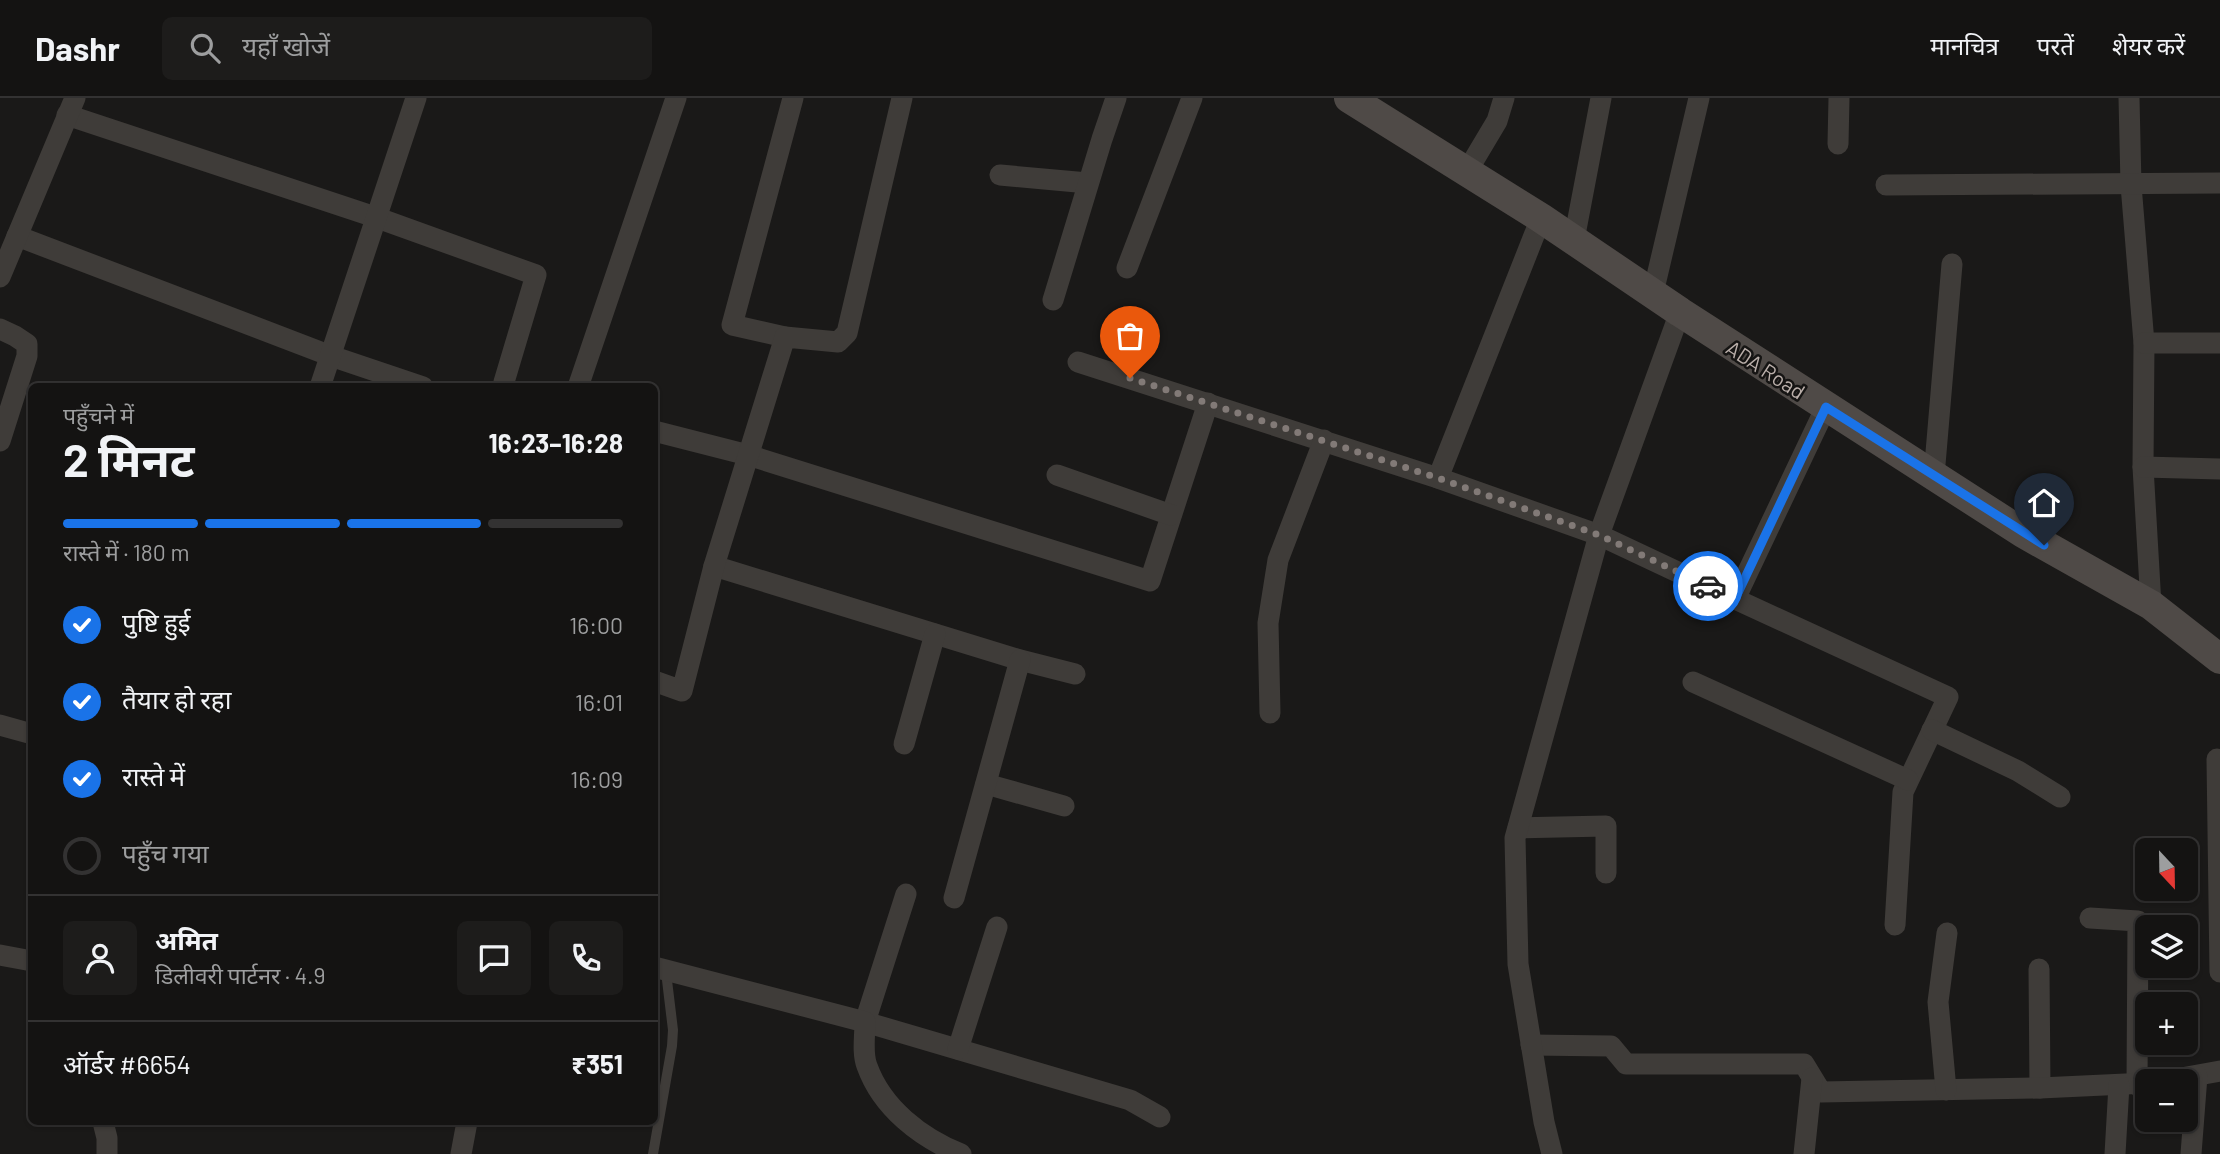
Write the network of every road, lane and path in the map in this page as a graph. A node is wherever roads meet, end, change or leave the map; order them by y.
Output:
1 (416, 98) edge
2 (676, 98) edge
3 (793, 98) edge
4 (902, 98) edge
5 (1116, 98) edge
6 (1192, 98) edge
7 (1349, 98) edge
8 (1504, 98) edge
9 (1601, 98) edge
10 (1699, 98) edge
11 (1839, 98) edge
12 (2129, 98) edge
13 (71, 107) edge
14 (1838, 144) dead end
15 (1466, 173) junction
16 (1000, 175) dead end
17 (1088, 183) junction
18 (2220, 183) edge
19 (1886, 185) dead end
20 (2131, 185) junction
21 (375, 217) junction
22 (1541, 218) junction
23 (17, 236) junction
24 (1574, 240) junction
25 (1952, 264) dead end
26 (1126, 268) dead end
27 (1, 272) edge
28 (1654, 293) junction
29 (1053, 300) dead end
30 (1680, 312) junction
31 (0, 329) edge
32 (785, 337) junction
33 (2144, 343) junction
34 (2220, 343) edge
35 (331, 356) junction
36 (1078, 362) dead end
37 (321, 383) edge
38 (411, 383) edge
39 (504, 383) edge
40 (579, 383) edge
41 (1208, 403) junction
42 (1826, 407) junction
43 (658, 432) edge
44 (1324, 440) junction
45 (0, 441) edge
46 (747, 455) junction
47 (2143, 467) junction
48 (2220, 469) edge
49 (1057, 475) dead end
50 (1934, 476) junction
51 (1438, 478) junction
52 (1171, 515) junction
53 (1599, 535) junction
54 (714, 566) junction
55 (1735, 599) junction
56 (2151, 605) junction
57 (934, 635) junction
58 (2220, 659) edge
59 (1020, 660) junction
60 (1075, 674) dead end
61 (1693, 681) dead end
62 (658, 682) edge
63 (1270, 713) dead end
64 (0, 725) edge
65 (1932, 730) junction
66 (28, 733) edge
67 (904, 744) dead end
68 (2217, 759) dead end
69 (1908, 780) junction
70 (986, 784) junction
71 (2060, 797) dead end
72 (1064, 806) dead end
73 (1518, 828) junction
74 (1606, 873) dead end
75 (906, 894) dead end
76 (954, 898) dead end
77 (2090, 918) dead end
78 (1895, 925) dead end
79 (997, 927) dead end
80 (1947, 933) dead end
81 (0, 955) edge
82 (28, 960) edge
83 (660, 969) edge
84 (2039, 970) dead end
85 (2220, 972) edge
86 (865, 1022) junction
87 (1531, 1045) junction
88 (958, 1049) junction
89 (2220, 1071) edge
90 (2198, 1076) edge
91 (1812, 1078) junction
92 (2134, 1084) edge
93 (2040, 1088) junction
94 (1946, 1090) junction
95 (1160, 1117) dead end
96 (104, 1125) edge
97 (466, 1125) edge
98 (2193, 1132) edge
99 (107, 1154) edge
100 (461, 1154) edge
101 (653, 1154) edge
102 (961, 1154) edge
103 (1552, 1154) edge
104 (1804, 1154) edge
105 (2115, 1154) edge
106 (2191, 1154) edge

1 - 21 street
2 - 40 street
3 - 32 street
4 - 32 street
5 - 17 street
6 - 26 street
7 - 15 street, ADA Road
8 - 15 street
9 - 24 street
10 - 28 street
11 - 14 street
12 - 20 street
13 - 21 street
13 - 23 street
15 - 22 street, ADA Road
16 - 17 street
17 - 29 street
18 - 20 street
19 - 20 street
20 - 33 street
21 - 35 street
21 - 39 street
22 - 24 street, ADA Road
22 - 51 street
23 - 27 street
23 - 35 street
24 - 28 street, ADA Road
25 - 50 street
28 - 30 street, ADA Road
30 - 42 street, ADA Road
30 - 53 street
31 - 45 street
32 - 46 street
33 - 34 street
33 - 47 street
35 - 37 street
35 - 38 street
36 - 41 street
41 - 44 street
41 - 52 street
42 - 50 street, ADA Road
42 - 55 street
43 - 46 street
44 - 51 street
44 - 63 street
46 - 52 street
46 - 54 street
47 - 48 street
47 - 56 street
49 - 52 street
50 - 56 street, ADA Road
51 - 53 street
53 - 55 street
53 - 73 street
54 - 57 street
54 - 62 street
55 - 65 street
56 - 58 street, ADA Road
57 - 59 street
57 - 67 street
59 - 60 street
59 - 70 street
61 - 69 street
64 - 66 street
65 - 69 street
65 - 71 street
68 - 85 street
69 - 78 street
70 - 72 street
70 - 76 street
73 - 74 street
73 - 87 street
75 - 86 street
77 - 92 street
79 - 88 street
80 - 94 street
81 - 82 street
83 - 86 street
83 - 101 lane
84 - 93 street
86 - 88 street
86 - 102 street
87 - 91 street
87 - 103 street
88 - 95 street
89 - 90 street
91 - 94 street
91 - 104 street
92 - 93 street
92 - 105 street
93 - 94 street
96 - 99 street
97 - 100 street
98 - 106 street

